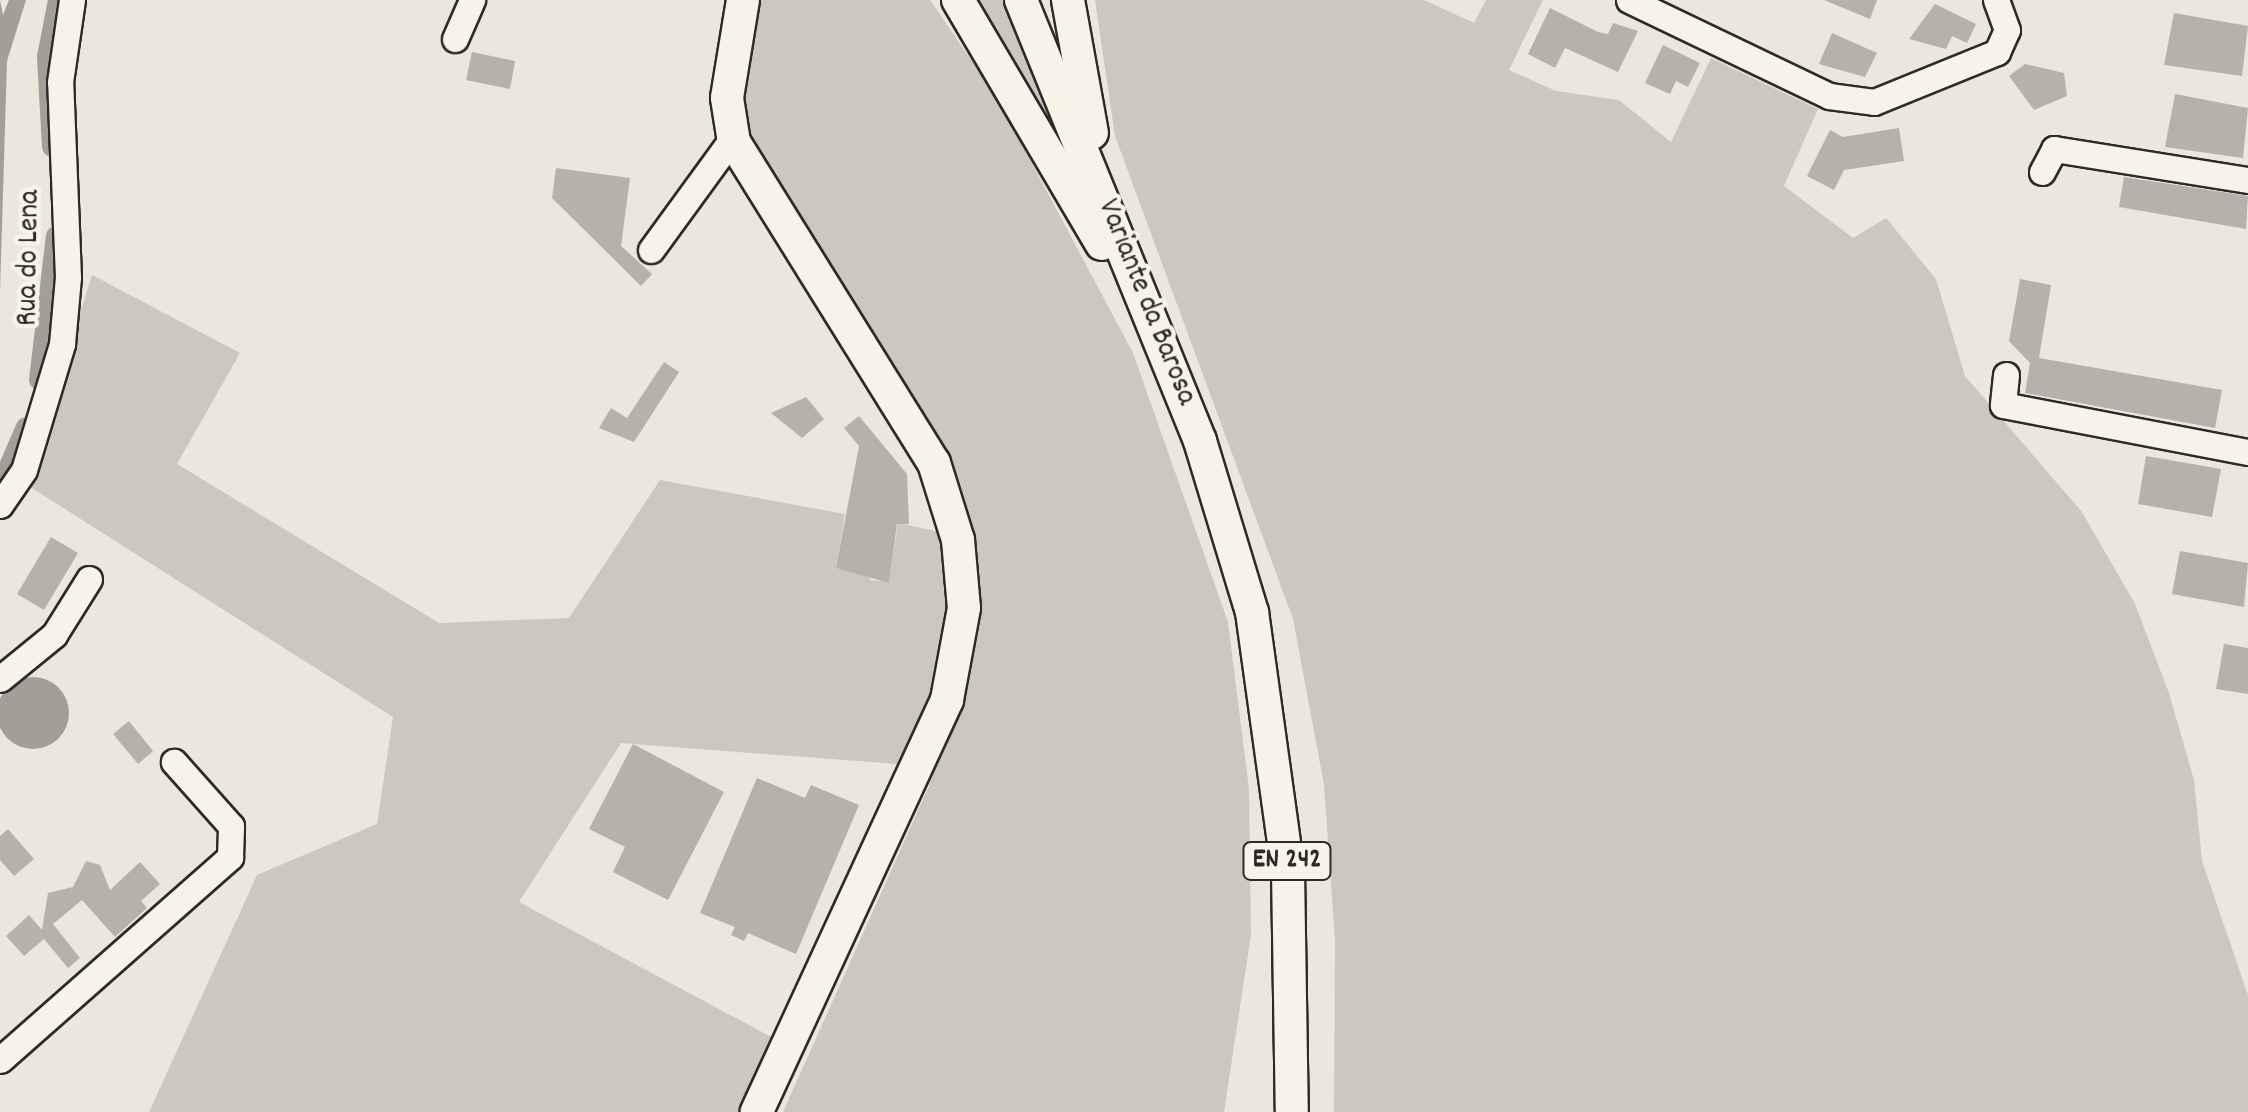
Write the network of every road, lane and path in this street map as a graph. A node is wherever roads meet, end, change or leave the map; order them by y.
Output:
1 (72, 0) edge
2 (472, 0) edge
3 (743, 0) edge
4 (958, 0) edge
5 (1021, 0) edge
6 (1068, 0) edge
7 (1629, 0) edge
8 (1996, 0) edge
9 (455, 39) dead end
10 (732, 139) junction
11 (2042, 172) dead end
12 (2248, 180) edge
13 (1117, 234) junction
14 (650, 250) dead end
15 (1154, 323) junction
16 (2006, 375) dead end
17 (2248, 452) edge
18 (0, 506) edge
19 (89, 579) dead end
20 (1252, 612) junction
21 (0, 679) edge
22 (174, 762) dead end
23 (0, 1060) edge
24 (758, 1112) edge
25 (1292, 1112) edge
26 (1310, 1112) edge

1 - 18 street, Rua do Lena
2 - 9 street
3 - 10 main road
4 - 15 main road
5 - 13 main road, Variante da Barosa / EN 242
6 - 13 main road
7 - 8 street
10 - 14 street
10 - 24 main road
11 - 12 street
13 - 15 main road, Variante da Barosa / EN 242
15 - 20 main road, Variante da Barosa / EN 242
16 - 17 street
19 - 21 street
20 - 25 main road, Variante da Barosa / EN 242
20 - 26 main road, Variante da Barosa / EN 242
22 - 23 street

